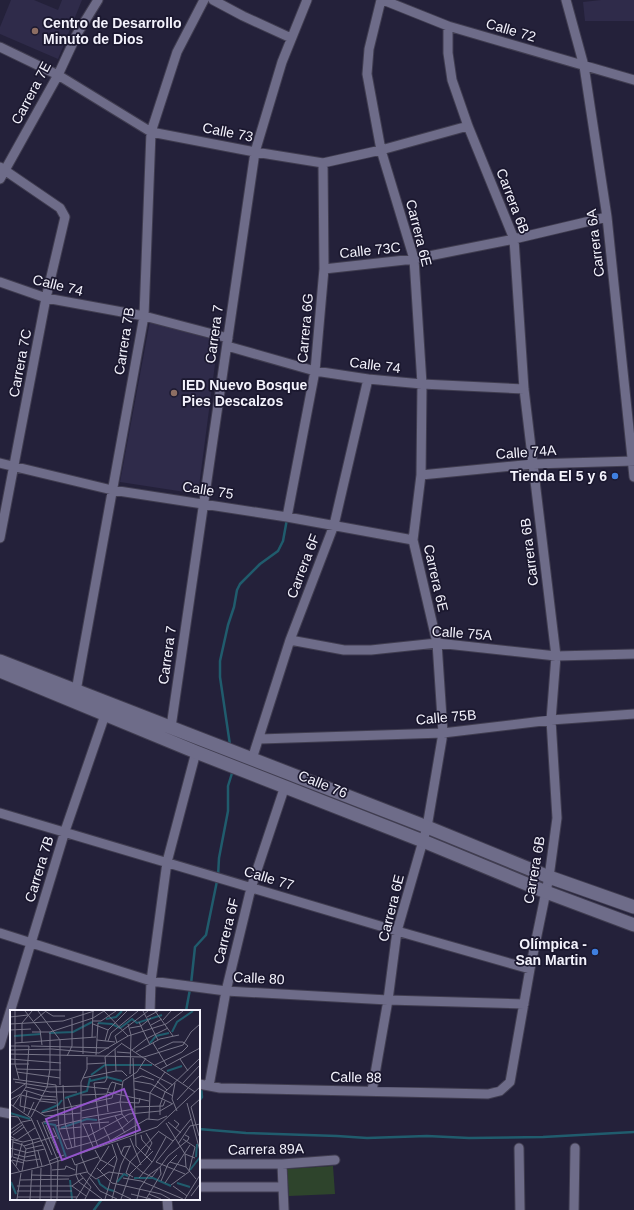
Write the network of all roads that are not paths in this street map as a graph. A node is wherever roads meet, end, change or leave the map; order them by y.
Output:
1 (98, 0) edge
2 (204, 0) edge
3 (213, 0) edge
4 (307, 0) edge
5 (382, 0) edge
6 (566, 0) edge
7 (448, 26) junction
8 (291, 38) junction
9 (0, 48) edge
10 (584, 66) junction
11 (58, 75) junction
12 (634, 80) edge
13 (468, 126) junction
14 (151, 132) junction
15 (381, 150) junction
16 (255, 152) junction
17 (323, 163) junction
18 (3, 168) edge
19 (0, 179) edge
20 (607, 217) junction
21 (514, 239) junction
22 (414, 260) junction
23 (324, 269) junction
24 (0, 282) edge
25 (46, 298) junction
26 (144, 316) junction
27 (227, 342) junction
28 (315, 371) junction
29 (368, 379) junction
30 (422, 384) junction
31 (524, 389) junction
32 (633, 461) edge
33 (0, 462) edge
34 (533, 464) junction
35 (14, 466) junction
36 (421, 475) junction
37 (634, 477) edge
38 (112, 490) junction
39 (203, 504) junction
40 (287, 517) junction
41 (334, 525) junction
42 (0, 538) edge
43 (413, 540) junction
44 (290, 640) junction
45 (437, 643) junction
46 (634, 654) edge
47 (556, 656) junction
48 (0, 661) edge
49 (0, 671) edge
50 (76, 691) junction
51 (108, 709) junction
52 (634, 714) edge
53 (551, 720) junction
54 (171, 727) junction
55 (443, 733) junction
56 (260, 739) junction
57 (196, 752) junction
58 (252, 759) junction
59 (285, 786) junction
60 (0, 813) edge
61 (427, 827) junction
62 (65, 831) junction
63 (423, 841) junction
64 (166, 862) junction
65 (549, 876) junction
66 (251, 888) junction
67 (546, 892) junction
68 (634, 894) edge
69 (620, 902) junction
70 (634, 906) edge
71 (634, 925) edge
72 (397, 931) junction
73 (0, 933) edge
74 (31, 942) junction
75 (530, 969) junction
76 (151, 980) junction
77 (226, 991) junction
78 (388, 1000) junction
79 (524, 1004) junction
80 (12, 1010) edge
81 (150, 1010) edge
82 (10, 1016) edge
83 (3, 1040) edge
84 (510, 1082) joint
85 (200, 1084) edge
86 (210, 1086) junction
87 (372, 1091) junction
88 (0, 1112) edge
89 (10, 1114) edge
90 (518, 1148) dead end
91 (575, 1148) dead end
92 (334, 1160) dead end
93 (200, 1164) edge
94 (282, 1164) junction
95 (200, 1187) edge
96 (283, 1187) junction
97 (52, 1200) edge
98 (167, 1200) edge
99 (48, 1210) edge
100 (168, 1210) edge
101 (284, 1210) edge
102 (520, 1210) edge
103 (574, 1210) edge

1 - 11 street, Carrera 7E
2 - 14 street, Carrera 7B
3 - 8 street
4 - 8 street, Carrera 7
5 - 7 street, Calle 72
5 - 15 street, Carrera 6E
6 - 10 street, Carrera 6A
7 - 10 street, Calle 72
7 - 13 street, Carrera 6B
8 - 16 street, Carrera 7
9 - 11 street, Calle 73
10 - 12 street, Calle 72
10 - 20 street, Carrera 6A
11 - 14 street, Calle 73
11 - 18 street, Carrera 7E
13 - 15 street, Calle 73
13 - 21 street, Carrera 6B
14 - 16 street, Calle 73
14 - 26 street, Carrera 7B
15 - 17 street, Calle 73
15 - 22 street, Carrera 6E
16 - 17 street, Calle 73
16 - 27 street, Carrera 7
17 - 23 street, Carrera 6G
18 - 19 street, Carrera 7E
18 - 25 street, Carrera 7C
20 - 21 street, Calle 73C
20 - 32 street, Carrera 6A
21 - 22 street, Calle 73C
21 - 31 street, Carrera 6B
22 - 23 street, Calle 73C
22 - 30 street, Carrera 6E
23 - 28 street, Carrera 6G
24 - 25 street, Calle 74
25 - 26 street, Calle 74
25 - 35 street, Carrera 7C
26 - 27 street, Calle 74
26 - 38 street, Carrera 7B
27 - 28 street, Calle 74
27 - 39 street, Carrera 7
28 - 29 street, Calle 74
28 - 40 street, Carrera 6G
29 - 30 street, Calle 74
29 - 41 street, Carrera 6F
30 - 31 street, Calle 74
30 - 36 street, Carrera 6E
31 - 34 street, Carrera 6B
32 - 34 street, Calle 74A
32 - 37 street, Carrera 6A
33 - 35 street, Calle 75
34 - 36 street, Calle 74A
34 - 47 street, Carrera 6B
35 - 38 street, Calle 75
35 - 42 street, Carrera 7C
36 - 43 street, Carrera 6E
38 - 39 street, Calle 75
38 - 50 street, Carrera 7B
39 - 40 street, Calle 75
39 - 54 street, Carrera 7
40 - 41 street, Calle 75
41 - 43 street, Calle 75
41 - 44 street, Carrera 6F
43 - 45 street, Carrera 6E
44 - 45 street, Calle 75A
44 - 56 street, Carrera 6F
45 - 47 street, Calle 75A
45 - 55 street, Carrera 6E
46 - 47 street, Calle 75A
47 - 53 street, Carrera 6B
48 - 50 street, Calle 76
49 - 51 street, Calle 76
50 - 51 street, Calle 76
51 - 54 street, Calle 76
51 - 57 street, Calle 76
51 - 62 street, Carrera 7B
52 - 53 street, Calle 75B
53 - 55 street, Calle 75B
53 - 65 street, Carrera 6B
54 - 58 street, Calle 76
55 - 56 street, Calle 75B
55 - 61 street, Carrera 6E
56 - 58 street, Carrera 6F
57 - 59 street, Calle 76
57 - 64 street
58 - 61 street, Calle 76
59 - 63 street, Calle 76
59 - 66 street, Carrera 6F
60 - 62 street, Calle 77
61 - 63 street, Carrera 6E
61 - 65 street, Calle 76
62 - 64 street, Calle 77
62 - 74 street, Carrera 7B
63 - 67 street, Calle 76
63 - 72 street, Carrera 6E
64 - 66 street, Calle 77
64 - 76 street
65 - 67 street, Carrera 6B
65 - 69 street, Calle 76
66 - 72 street, Calle 77
66 - 77 street, Carrera 6F
67 - 71 street, Calle 76
67 - 75 street, Carrera 6B
68 - 69 street
69 - 70 street, Calle 76
72 - 75 street, Calle 77
72 - 78 street, Carrera 6E
73 - 74 street, Calle 80
74 - 76 street, Calle 80
74 - 80 street, Carrera 7B
75 - 79 street, Carrera 6B
76 - 77 street, Calle 80
76 - 81 street
77 - 78 street, Calle 80
77 - 86 street, Carrera 6F
78 - 79 street, Calle 80
78 - 87 street, Carrera 6E
79 - 84 street, Carrera 6B
82 - 83 street, Carrera 7B
84 - 87 street, Calle 88
85 - 86 street, Calle 88
86 - 87 street, Calle 88
88 - 89 street
90 - 102 street
91 - 103 street
92 - 94 street, Carrera 89A
93 - 94 street, Carrera 89A
94 - 96 street
95 - 96 street
96 - 101 street
97 - 99 street
98 - 100 street

